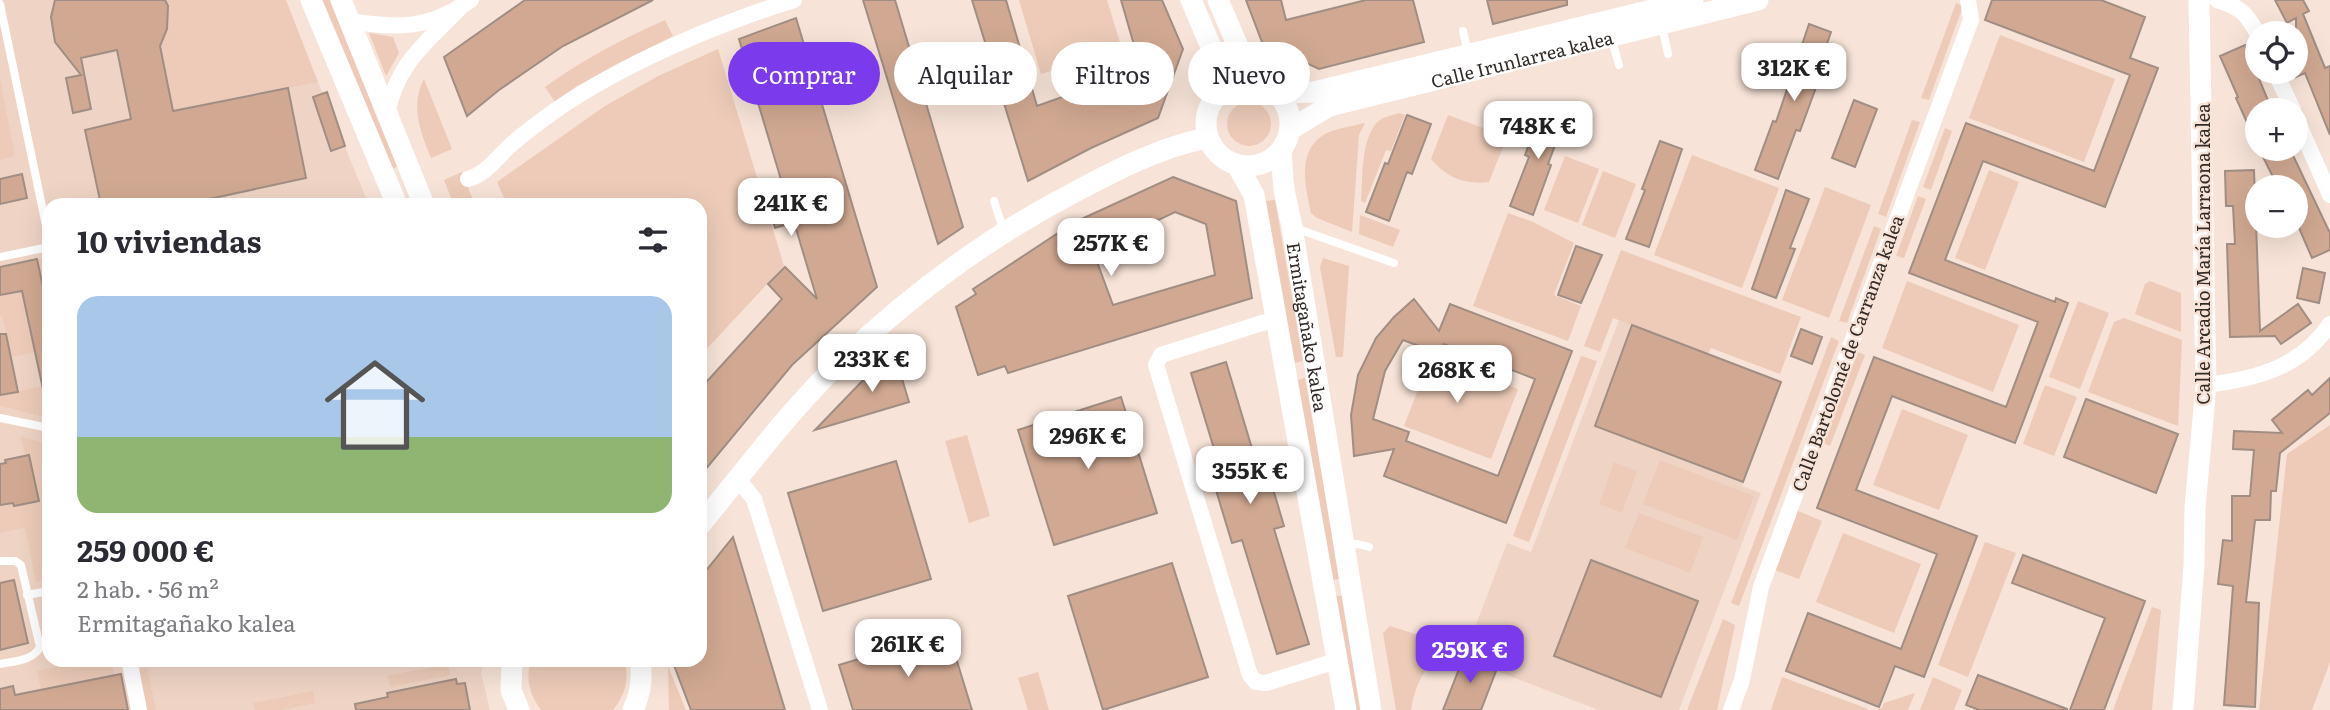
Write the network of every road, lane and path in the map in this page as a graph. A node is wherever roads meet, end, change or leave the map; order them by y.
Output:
1 (311, 0) edge
2 (341, 0) edge
3 (794, 0) edge
4 (1191, 0) edge
5 (1218, 0) edge
6 (1693, 0) edge
7 (1758, 0) edge
8 (1968, 0) edge
9 (2199, 0) edge
10 (2217, 0) edge
11 (0, 4) edge
12 (466, 4) edge
13 (350, 21) junction
14 (2251, 21) edge
15 (1661, 24) junction
16 (1463, 32) dead end
17 (1611, 37) junction
18 (1209, 42) edge
19 (1236, 42) edge
20 (1668, 54) dead end
21 (1469, 56) junction
22 (1619, 65) dead end
23 (1310, 92) edge
24 (1209, 105) edge
25 (1285, 105) edge
26 (387, 114) junction
27 (1291, 129) junction
28 (1208, 138) junction
29 (2308, 145) edge
30 (1281, 152) junction
31 (1237, 165) junction
32 (468, 179) dead end
33 (2330, 195) edge
34 (394, 198) edge
35 (421, 198) edge
36 (994, 201) dead end
37 (42, 206) edge
38 (1292, 227) junction
39 (1004, 232) junction
40 (42, 248) edge
41 (0, 257) edge
42 (1394, 263) dead end
43 (1278, 318) junction
44 (2330, 324) edge
45 (2206, 385) junction
46 (0, 418) edge
47 (42, 427) edge
48 (738, 478) junction
49 (2195, 508) junction
50 (707, 516) edge
51 (1344, 546) junction
52 (1369, 547) dead end
53 (0, 561) edge
54 (42, 592) edge
55 (27, 594) junction
56 (1339, 660) junction
57 (0, 664) edge
58 (130, 667) edge
59 (512, 667) edge
60 (641, 667) edge
61 (639, 705) edge
62 (139, 710) edge
63 (519, 710) edge
64 (820, 710) edge
65 (1346, 710) edge
66 (1371, 710) edge
67 (1731, 710) edge
68 (2172, 710) edge
69 (2183, 710) edge

1 - 34 street
2 - 13 street
3 - 32 street
4 - 18 street
5 - 19 street
6 - 21 street, Calle Irunlarrea kalea
7 - 15 street, Calle Irunlarrea kalea
8 - 67 street, Calle Bartolomé de Carranza kalea
9 - 45 street, Calle Arcadio María Larraona kalea
10 - 14 street
11 - 37 lane
12 - 13 street
12 - 26 street
13 - 26 street
15 - 17 street, Calle Irunlarrea kalea
15 - 20 lane
16 - 21 lane
17 - 22 lane
17 - 27 street, Calle Irunlarrea kalea
21 - 23 street, Calle Irunlarrea kalea
24 - 28 street
25 - 27 street
26 - 35 street
27 - 30 street
28 - 31 street
28 - 39 street
29 - 33 street
30 - 31 street
30 - 38 street, Ermitagañako kalea
31 - 43 street, Ermitagañako kalea
36 - 39 lane
38 - 42 lane
38 - 51 street, Ermitagañako kalea
39 - 48 street
40 - 41 lane
43 - 56 street, Ermitagañako kalea
43 - 56 street
44 - 45 street
45 - 49 street, Calle Arcadio María Larraona kalea
46 - 47 lane
48 - 50 street
48 - 64 street
49 - 68 street, Calle Arcadio María Larraona kalea
49 - 69 street, Calle Arcadio María Larraona kalea
51 - 52 lane
51 - 66 street, Ermitagañako kalea
53 - 55 lane
54 - 55 lane
55 - 57 lane
56 - 65 street, Ermitagañako kalea
58 - 62 street
59 - 63 street
60 - 61 street

